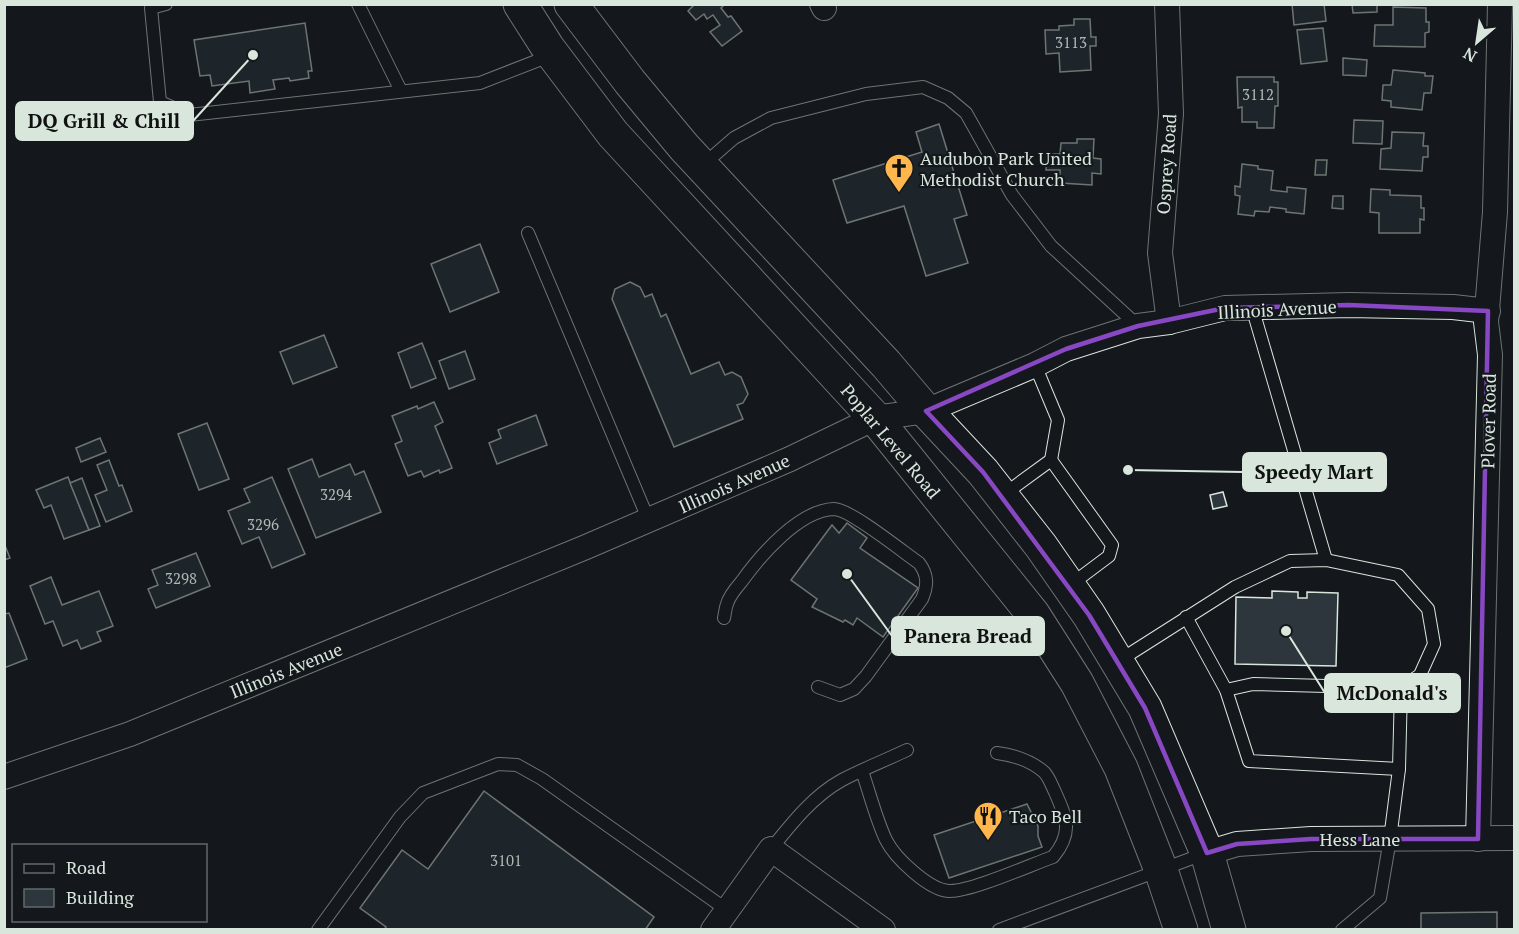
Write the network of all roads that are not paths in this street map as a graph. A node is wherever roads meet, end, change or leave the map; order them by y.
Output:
1 (166, 4) edge
2 (358, 4) edge
3 (520, 4) edge
4 (571, 4) edge
5 (1167, 4) edge
6 (1500, 4) edge
7 (553, 55) junction
8 (401, 91) junction
9 (702, 166) junction
10 (528, 233) dead end
11 (1251, 308) junction
12 (1488, 311) junction
13 (1169, 322) junction
14 (1138, 326) junction
15 (1035, 365) junction
16 (926, 411) junction
17 (875, 418) junction
18 (1051, 460) junction
19 (1002, 496) junction
20 (649, 521) junction
21 (1326, 560) junction
22 (1068, 586) junction
23 (1186, 616) junction
24 (724, 618) dead end
25 (1117, 662) junction
26 (818, 687) dead end
27 (1401, 688) junction
28 (1226, 690) junction
29 (907, 750) dead end
30 (996, 753) dead end
31 (1399, 769) junction
32 (862, 771) junction
33 (4, 777) edge
34 (1390, 838) junction
35 (1515, 838) edge
36 (1478, 839) junction
37 (771, 849) junction
38 (1207, 853) junction
39 (1161, 870) junction
40 (720, 920) edge
41 (318, 930) edge
42 (883, 930) edge
43 (999, 930) edge
44 (1181, 930) edge
45 (1229, 930) edge
46 (1342, 930) edge

1 - 8 lane
2 - 8 lane
3 - 7 main road, Poplar Level Road
4 - 9 main road
5 - 13 street, Osprey Road
6 - 12 street, Plover Road
7 - 8 lane
7 - 17 main road, Poplar Level Road
9 - 14 lane
9 - 16 main road
10 - 20 lane
11 - 12 street, Illinois Avenue
11 - 13 street, Illinois Avenue
11 - 21 lane
12 - 36 street, Plover Road
13 - 14 street, Illinois Avenue
14 - 15 street, Illinois Avenue
15 - 16 street, Illinois Avenue
15 - 18 lane
16 - 17 street, Illinois Avenue
16 - 19 main road
17 - 20 street, Illinois Avenue
17 - 39 main road, Poplar Level Road
18 - 19 lane
18 - 22 lane
19 - 22 main road
20 - 33 street, Illinois Avenue
21 - 23 lane
21 - 27 lane
22 - 25 main road
23 - 25 lane
23 - 28 lane
24 - 26 lane
25 - 38 main road
27 - 28 lane
27 - 31 lane
28 - 31 lane
29 - 32 lane
30 - 32 lane
31 - 34 lane
32 - 37 lane
34 - 36 street, Hess Lane
34 - 38 street, Hess Lane
34 - 46 lane
35 - 36 street, Hess Lane
37 - 40 street
37 - 42 street
38 - 39 lane
38 - 45 main road
39 - 43 lane
39 - 44 main road, Poplar Level Road
40 - 41 lane

